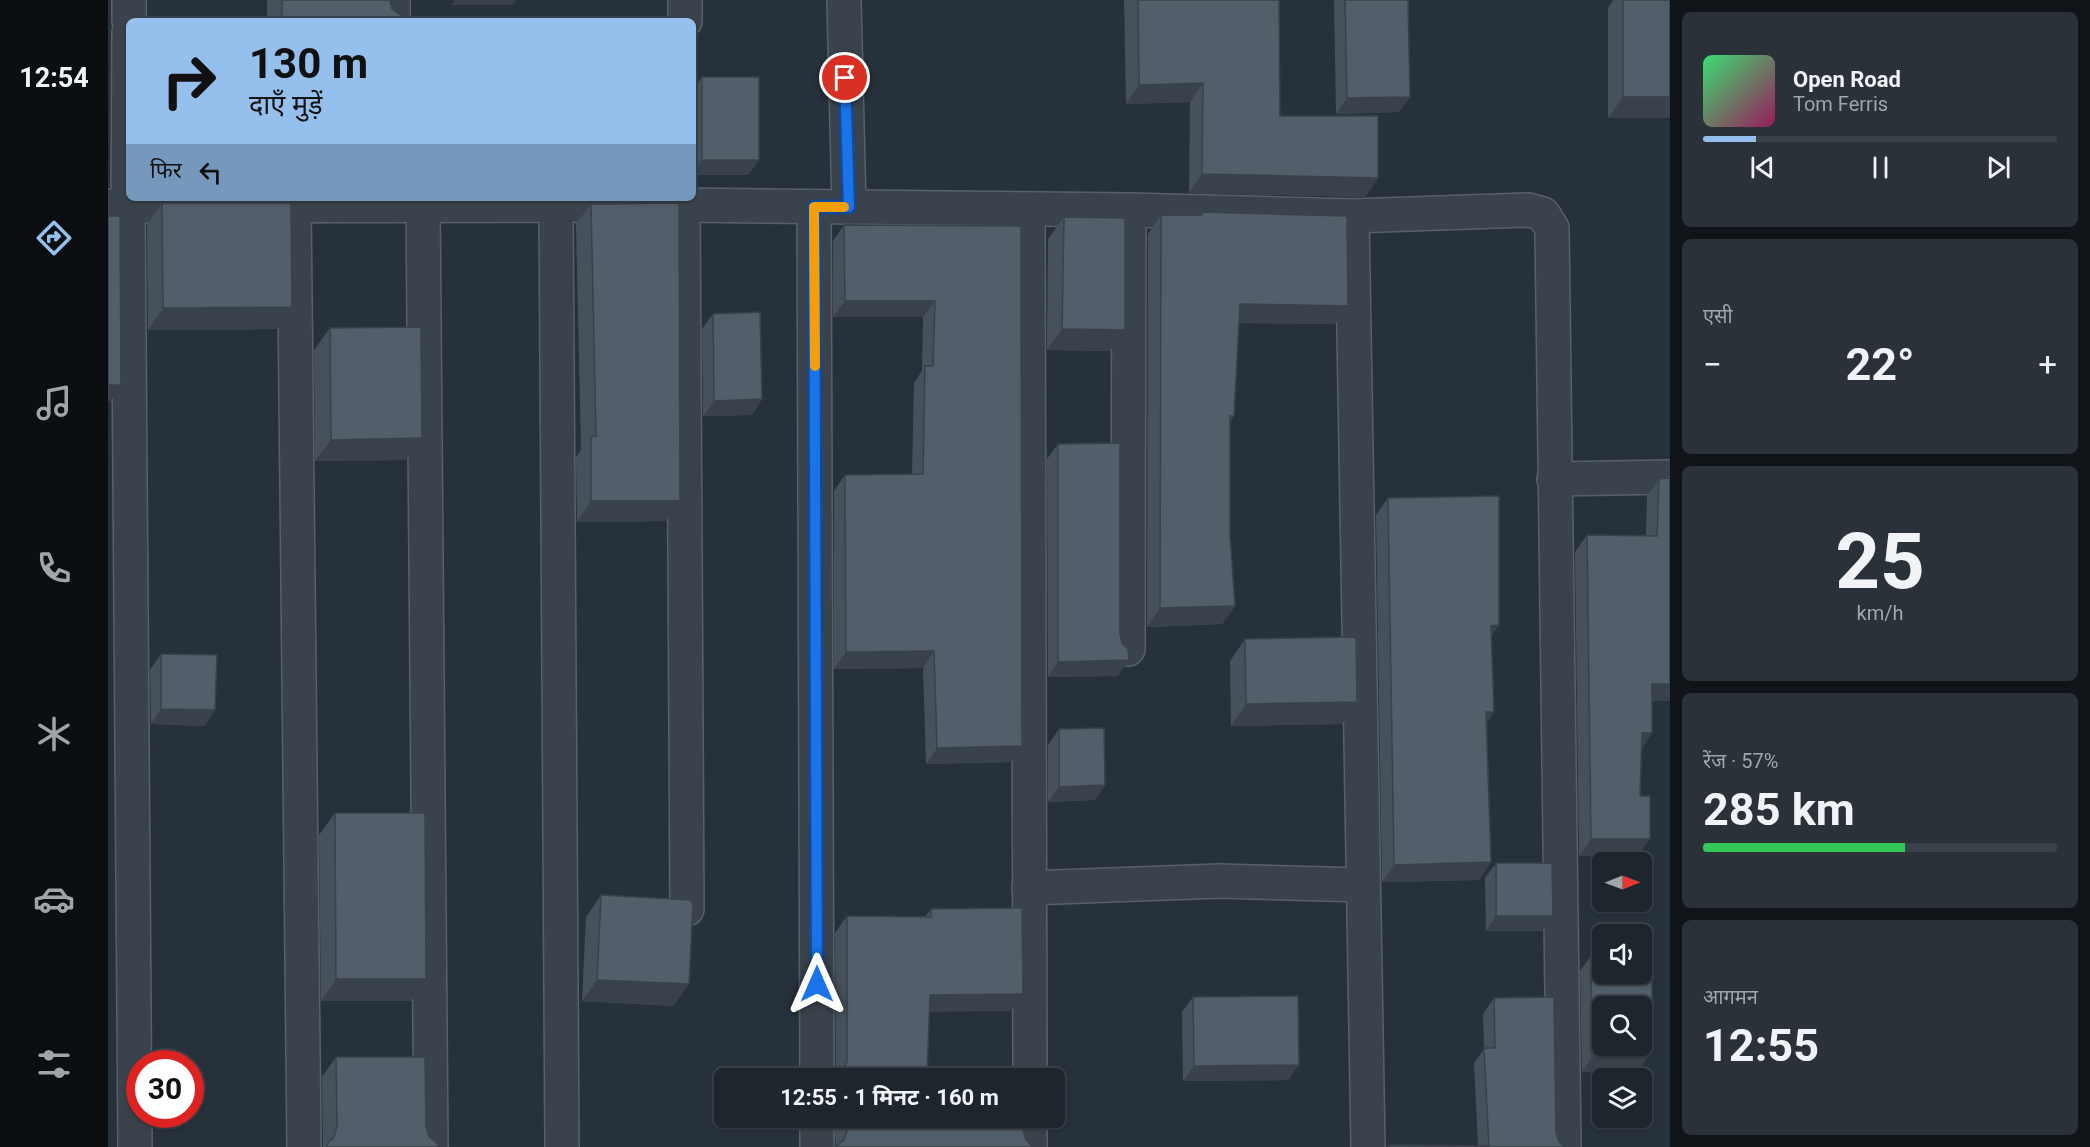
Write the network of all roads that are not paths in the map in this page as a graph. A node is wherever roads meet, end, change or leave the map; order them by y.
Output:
1 (129, 0) edge
2 (393, 0) edge
3 (685, 0) edge
4 (844, 0) edge
5 (129, 18) edge
6 (393, 18) edge
7 (685, 18) edge
8 (126, 79) edge
9 (682, 201) edge
10 (405, 202) edge
11 (294, 204) junction
12 (556, 205) junction
13 (118, 206) edge
14 (814, 207) junction
15 (849, 207) junction
16 (1028, 209) junction
17 (1130, 210) junction
18 (1352, 216) junction
19 (1670, 477) edge
20 (1554, 479) junction
21 (1128, 649) edge
22 (1363, 885) junction
23 (1029, 888) junction
24 (687, 909) edge
25 (817, 1068) edge
26 (1030, 1068) edge
27 (817, 1128) edge
28 (1030, 1128) edge
29 (135, 1147) edge
30 (304, 1147) edge
31 (431, 1147) edge
32 (562, 1147) edge
33 (818, 1147) edge
34 (1030, 1147) edge
35 (1368, 1147) edge
36 (1564, 1147) edge

1 - 5 street
2 - 6 street
3 - 7 street
4 - 15 street
8 - 13 street
9 - 12 street
9 - 14 street
9 - 24 street
10 - 11 street
10 - 12 street
10 - 31 street
11 - 13 street
11 - 30 street
12 - 32 street
13 - 29 street
14 - 15 street
14 - 25 street
15 - 16 street
16 - 17 street
16 - 23 street
17 - 18 street
17 - 21 street
18 - 20 street
18 - 22 street
19 - 20 street
20 - 36 street
22 - 23 street
22 - 35 street
23 - 26 street
27 - 33 street
28 - 34 street

